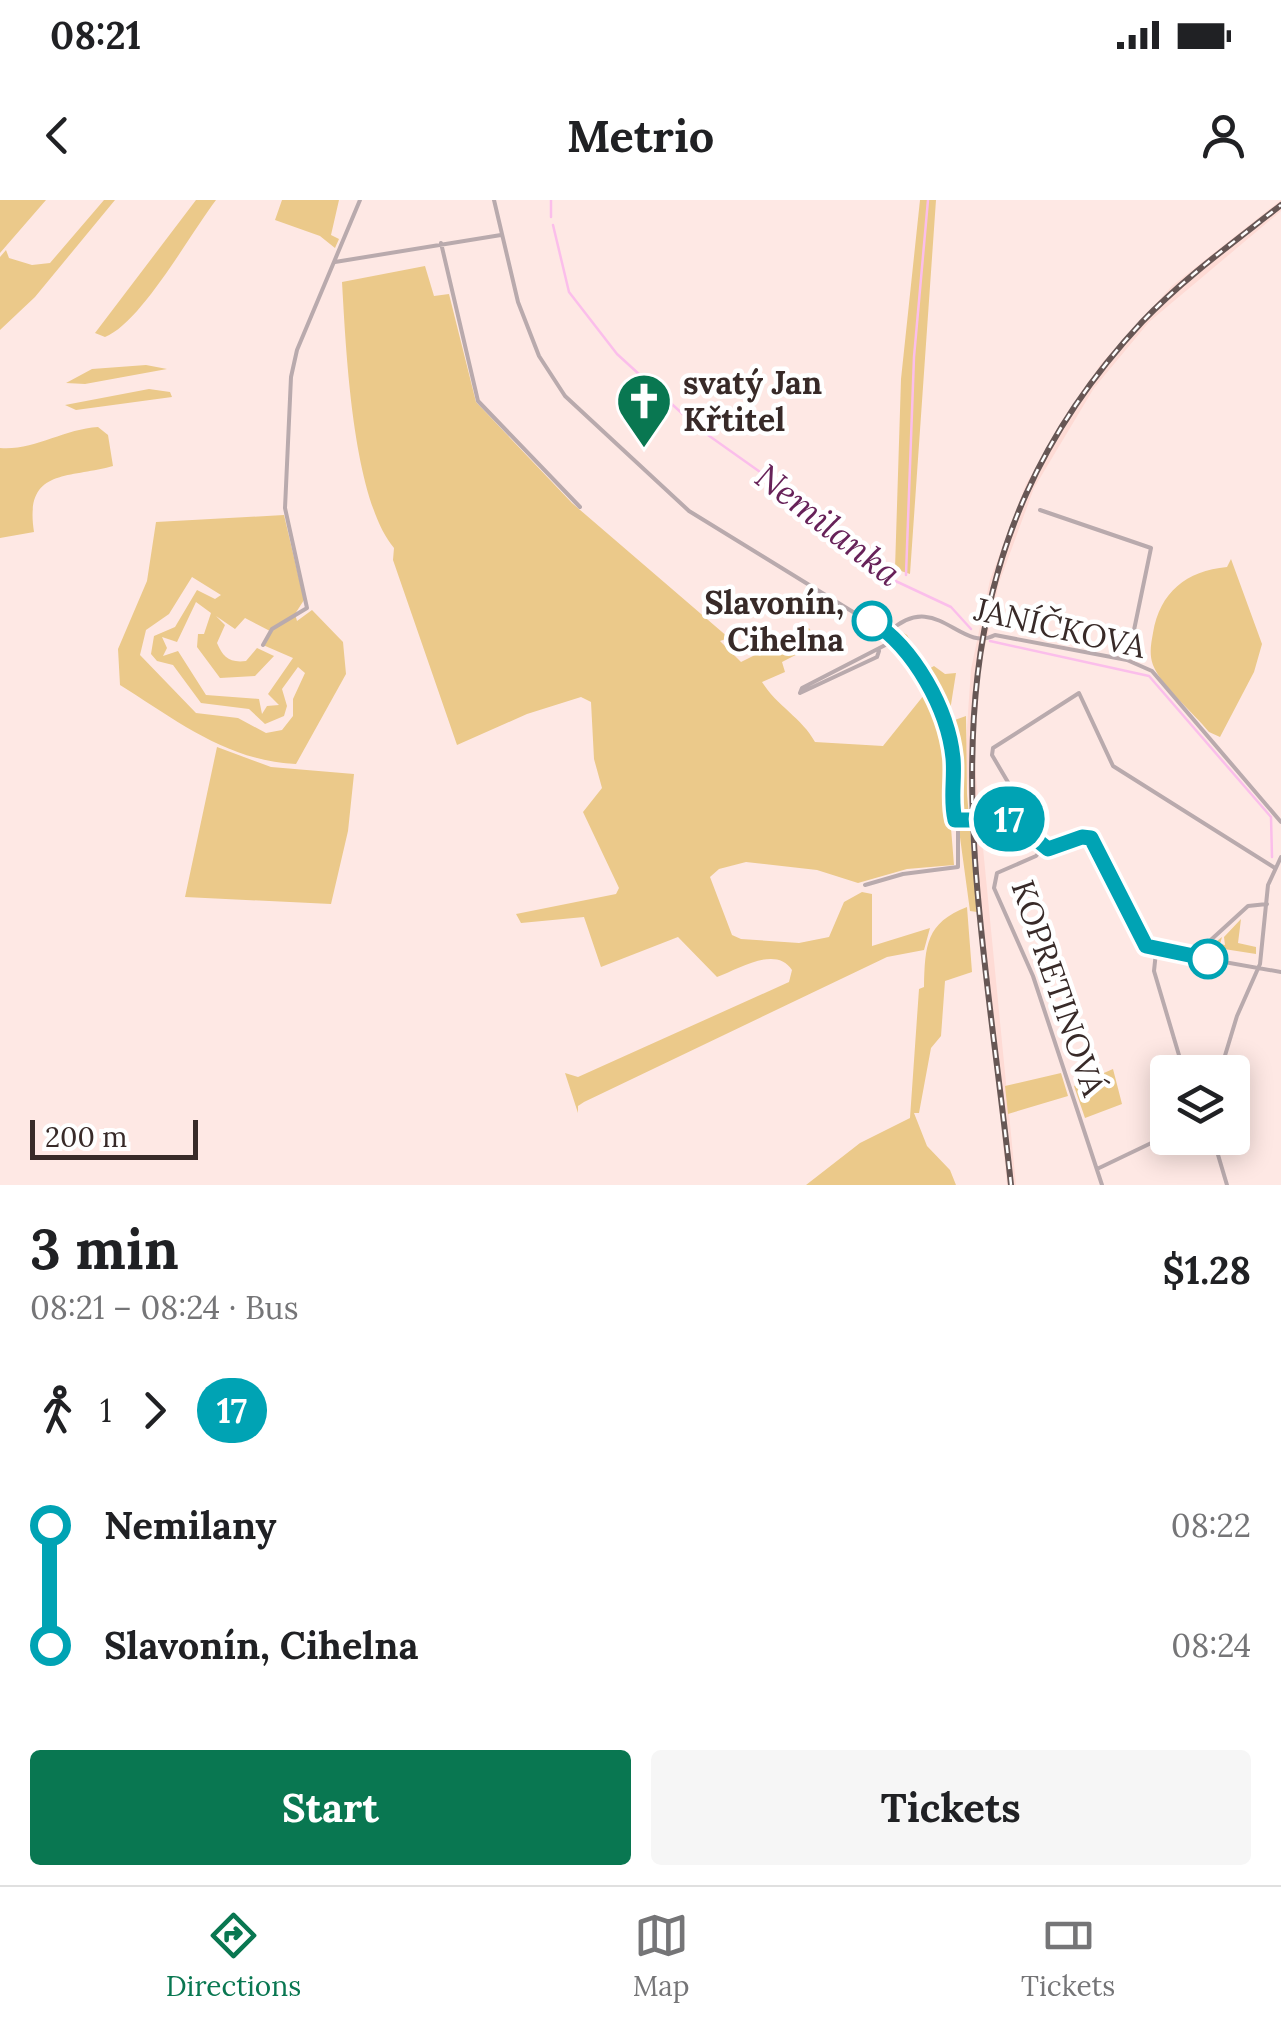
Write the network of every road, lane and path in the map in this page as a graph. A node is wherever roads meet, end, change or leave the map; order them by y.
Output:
1 (360, 200) edge
2 (494, 200) edge
3 (501, 235) junction
4 (441, 244) junction
5 (336, 262) junction
6 (580, 507) dead end
7 (1040, 510) dead end
8 (888, 632) junction
9 (895, 640) junction
10 (263, 644) dead end
11 (879, 651) junction
12 (1127, 660) junction
13 (958, 822) junction
14 (1281, 822) edge
15 (1020, 824) junction
16 (1043, 848) junction
17 (1281, 857) edge
18 (1275, 868) junction
19 (865, 885) dead end
20 (1267, 904) junction
21 (1156, 951) junction
22 (1198, 958) junction
23 (1258, 968) junction
24 (1281, 972) edge
25 (1179, 1055) edge
26 (1225, 1055) edge
27 (1150, 1144) edge
28 (1217, 1155) edge
29 (1097, 1169) junction
30 (1102, 1185) edge
31 (1227, 1185) edge

1 - 5 street
2 - 3 street
3 - 4 street
3 - 8 street
4 - 5 street
4 - 6 street
5 - 10 street
7 - 12 street
8 - 9 street
8 - 12 street, JANÍČKOVA
9 - 11 street
9 - 13 street
11 - 11 street
12 - 14 street, JANÍČKOVA
13 - 15 street, bridge
13 - 19 street
15 - 16 street
15 - 18 street
16 - 21 street
16 - 29 street, KOPRETINOVÁ
17 - 18 street
18 - 20 street
20 - 22 street
20 - 23 street
21 - 22 street
21 - 25 street
22 - 23 street
23 - 24 street
23 - 26 street
27 - 29 street
28 - 31 street
29 - 30 street, KOPRETINOVÁ

